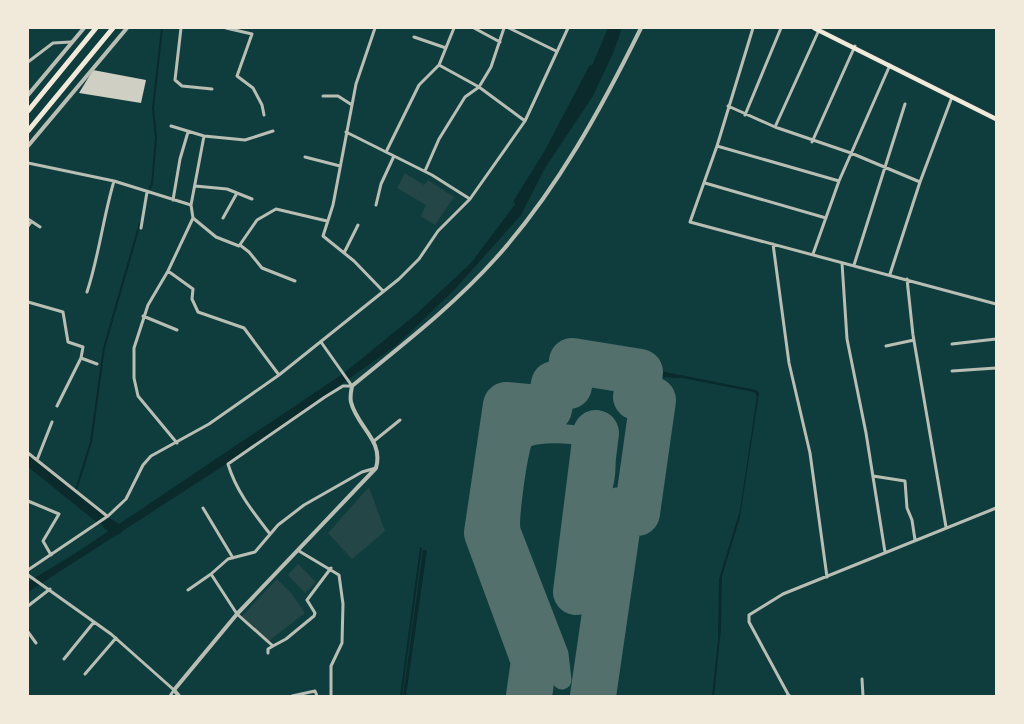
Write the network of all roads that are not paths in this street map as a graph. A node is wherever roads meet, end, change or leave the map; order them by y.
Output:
1 (84, 28) edge
2 (96, 28) edge
3 (113, 28) edge
4 (127, 28) edge
5 (182, 28) edge
6 (226, 28) edge
7 (375, 28) edge
8 (454, 28) edge
9 (474, 28) edge
10 (504, 28) edge
11 (509, 28) edge
12 (568, 28) edge
13 (641, 28) edge
14 (753, 28) edge
15 (781, 28) edge
16 (816, 29) edge
17 (414, 37) dead end
18 (71, 42) junction
19 (500, 42) junction
20 (855, 46) junction
21 (446, 48) junction
22 (556, 51) junction
23 (28, 62) edge
24 (890, 64) junction
25 (439, 65) junction
26 (479, 87) junction
27 (212, 89) dead end
28 (28, 95) edge
29 (323, 96) dead end
30 (952, 97) junction
31 (904, 104) dead end
32 (352, 105) junction
33 (728, 106) junction
34 (28, 111) edge
35 (264, 115) dead end
36 (745, 115) junction
37 (996, 119) edge
38 (525, 121) junction
39 (171, 126) dead end
40 (775, 127) junction
41 (28, 131) edge
42 (273, 131) dead end
43 (188, 132) junction
44 (346, 132) junction
45 (204, 136) junction
46 (812, 142) junction
47 (28, 146) edge
48 (717, 146) junction
49 (386, 152) junction
50 (851, 153) junction
51 (394, 156) junction
52 (305, 157) dead end
53 (28, 163) edge
54 (340, 166) junction
55 (885, 169) junction
56 (425, 171) junction
57 (114, 181) junction
58 (839, 181) junction
59 (920, 182) junction
60 (705, 183) junction
61 (195, 186) junction
62 (148, 192) junction
63 (236, 193) junction
64 (252, 199) dead end
65 (470, 199) junction
66 (173, 200) junction
67 (376, 205) dead end
68 (191, 206) junction
69 (193, 218) junction
70 (223, 218) dead end
71 (826, 218) junction
72 (29, 221) edge
73 (326, 221) junction
74 (358, 225) dead end
75 (28, 226) edge
76 (40, 227) dead end
77 (141, 228) dead end
78 (774, 244) junction
79 (240, 245) junction
80 (344, 253) junction
81 (813, 254) junction
82 (842, 262) junction
83 (854, 265) junction
84 (168, 272) junction
85 (890, 274) junction
86 (907, 279) junction
87 (295, 281) dead end
88 (383, 290) junction
89 (87, 292) dead end
90 (28, 302) edge
91 (996, 304) edge
92 (143, 316) junction
93 (177, 330) dead end
94 (996, 339) edge
95 (914, 340) junction
96 (321, 342) junction
97 (952, 344) dead end
98 (886, 346) dead end
99 (81, 358) junction
100 (97, 364) dead end
101 (996, 368) edge
102 (952, 371) dead end
103 (279, 375) junction
104 (352, 386) junction
105 (57, 406) dead end
106 (400, 420) dead end
107 (52, 422) dead end
108 (374, 441) junction
109 (177, 442) junction
110 (28, 453) edge
111 (37, 460) junction
112 (376, 468) junction
113 (873, 476) junction
114 (28, 500) edge
115 (203, 508) dead end
116 (996, 508) edge
117 (108, 516) junction
118 (946, 527) junction
119 (270, 534) junction
120 (915, 540) junction
121 (298, 551) junction
122 (885, 552) junction
123 (51, 555) junction
124 (233, 558) junction
125 (331, 568) junction
126 (28, 570) edge
127 (210, 574) junction
128 (28, 575) edge
129 (827, 577) junction
130 (50, 589) junction
131 (188, 590) dead end
132 (28, 606) edge
133 (237, 614) junction
134 (94, 622) junction
135 (28, 632) edge
136 (116, 638) junction
137 (36, 643) dead end
138 (272, 646) junction
139 (268, 653) dead end
140 (64, 659) dead end
141 (85, 674) dead end
142 (862, 679) dead end
143 (174, 690) junction
144 (170, 696) edge
145 (179, 696) edge
146 (292, 696) edge
147 (317, 696) edge
148 (331, 696) edge
149 (789, 696) edge
150 (863, 696) edge

1 - 18 street
2 - 34 highway
3 - 41 highway
4 - 47 street
5 - 27 street
6 - 35 street
7 - 32 street
8 - 21 street
9 - 19 street
10 - 19 street
11 - 22 street
12 - 22 street
13 - 104 street
14 - 33 street
15 - 36 street
16 - 20 main road
16 - 40 street
17 - 21 street
18 - 23 street
18 - 28 street
19 - 26 street
20 - 24 main road
20 - 46 street
21 - 25 street
22 - 38 street
24 - 30 main road
24 - 50 street
25 - 26 street
25 - 49 street
26 - 38 street
26 - 56 street
29 - 32 street
30 - 37 main road
30 - 59 street
31 - 55 street
32 - 44 street
33 - 36 street
33 - 48 street
36 - 40 street
38 - 65 street
39 - 43 street
40 - 46 street
42 - 45 street
43 - 45 street
43 - 66 street
44 - 49 street
44 - 54 street
45 - 61 street
46 - 50 street
48 - 58 street
48 - 60 street
49 - 51 street
50 - 55 street
50 - 58 street
51 - 56 street
51 - 67 street
52 - 54 street
53 - 57 street
54 - 73 street
55 - 59 street
55 - 83 street
56 - 65 street
57 - 62 street
57 - 89 street
58 - 71 street
59 - 85 street
60 - 71 street
60 - 78 street
61 - 63 street
61 - 68 street
62 - 66 street
62 - 77 street
63 - 64 street
63 - 70 street
65 - 88 street
66 - 68 street
68 - 69 street
69 - 79 street
69 - 84 street
71 - 81 street
72 - 75 street
72 - 76 street
73 - 79 street
73 - 80 street
74 - 80 street
78 - 81 street
78 - 129 street
79 - 87 street
80 - 88 street
81 - 82 street
82 - 83 street
82 - 113 street
83 - 85 street
84 - 92 street
84 - 103 street
85 - 86 street
86 - 91 street
86 - 95 street
88 - 96 street
90 - 99 street
92 - 93 street
92 - 109 street
94 - 97 street
95 - 98 street
95 - 118 street
96 - 103 street
96 - 104 street
99 - 100 street
99 - 105 street
101 - 102 street
103 - 109 street
104 - 108 street
104 - 119 street
106 - 108 street
107 - 111 street
108 - 112 street
109 - 117 street
110 - 111 street
111 - 117 street
112 - 119 street
112 - 121 street
113 - 120 street
113 - 122 street
114 - 123 street
115 - 124 street
116 - 118 street
117 - 123 street
118 - 120 street
119 - 124 street
120 - 122 street
121 - 125 street
121 - 133 street
122 - 129 street
123 - 126 street
124 - 127 street
125 - 138 street
125 - 148 street
127 - 131 street
127 - 133 street
128 - 130 street
129 - 149 street
130 - 132 street
130 - 134 street
133 - 138 street
133 - 143 street
134 - 136 street
134 - 140 street
135 - 137 street
136 - 141 street
136 - 143 street
138 - 139 street
142 - 150 street
143 - 144 street
143 - 145 street
146 - 147 street

